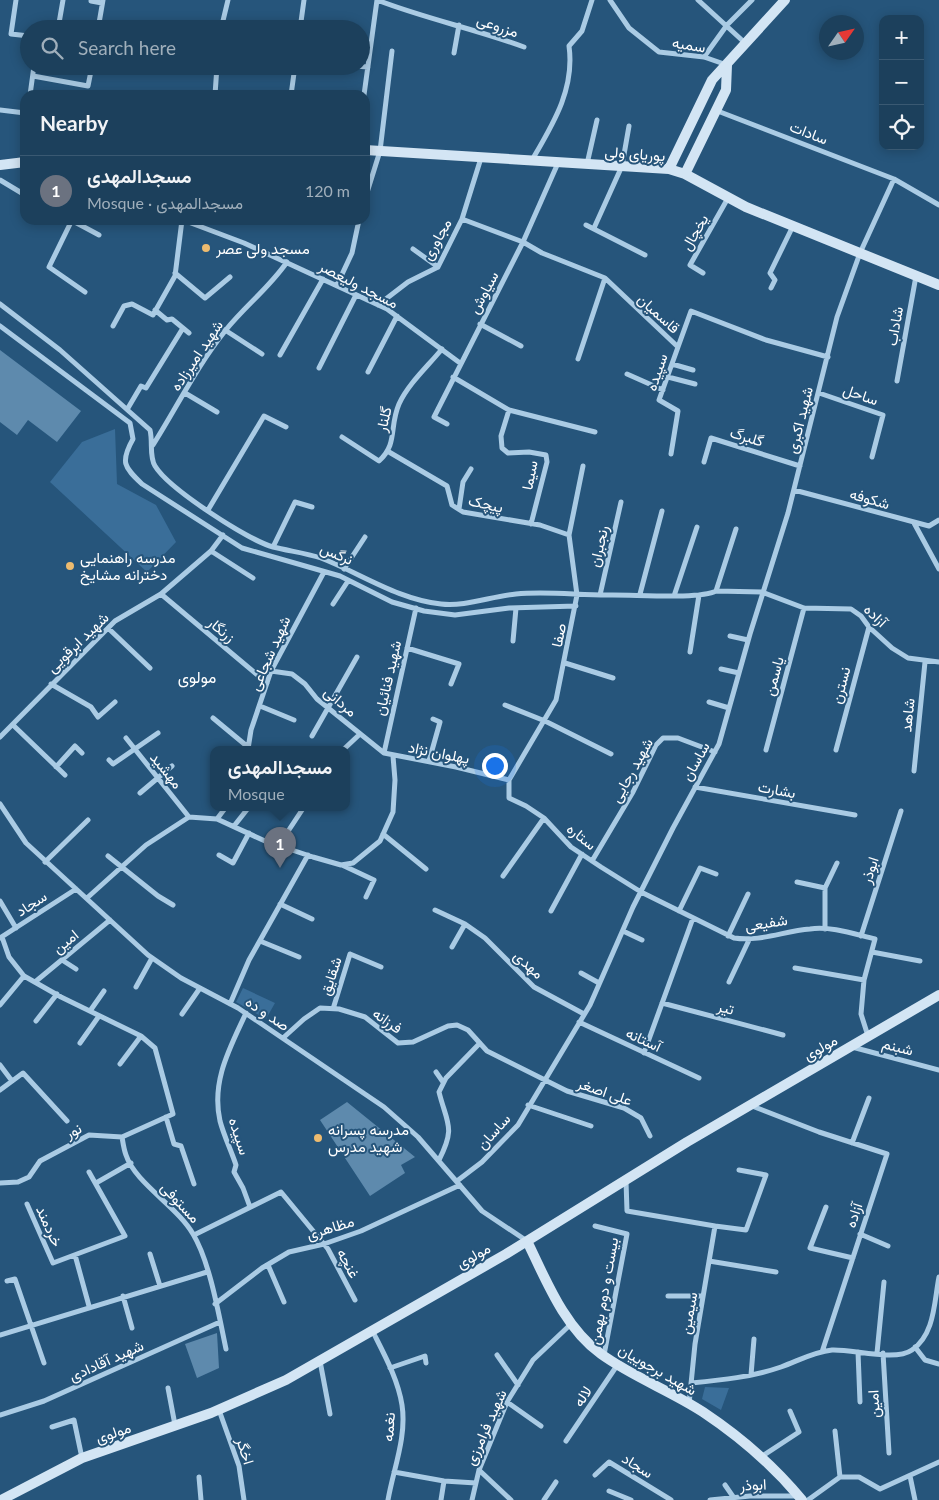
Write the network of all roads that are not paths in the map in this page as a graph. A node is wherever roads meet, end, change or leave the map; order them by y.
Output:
1 (16, 0) edge
2 (63, 0) edge
3 (228, 0) edge
4 (304, 0) edge
5 (377, 0) edge
6 (592, 0) edge
7 (610, 0) edge
8 (698, 0) edge
9 (752, 0) edge
10 (785, 0) edge
11 (91, 1) dead end
12 (102, 1) edge
13 (60, 20) edge
14 (99, 20) edge
15 (223, 20) edge
16 (301, 20) edge
17 (459, 25) junction
18 (726, 25) junction
19 (20, 36) edge
20 (744, 42) junction
21 (524, 48) dead end
22 (392, 51) dead end
23 (370, 52) edge
24 (454, 53) dead end
25 (704, 57) junction
26 (727, 66) junction
27 (90, 75) edge
28 (216, 75) edge
29 (294, 75) edge
30 (367, 75) edge
31 (33, 76) joint
32 (31, 90) edge
33 (215, 90) edge
34 (292, 90) edge
35 (365, 90) edge
36 (0, 110) edge
37 (715, 110) junction
38 (20, 112) edge
39 (597, 120) dead end
40 (629, 126) dead end
41 (370, 150) edge
42 (380, 151) junction
43 (481, 158) junction
44 (532, 161) junction
45 (20, 162) edge
46 (558, 163) junction
47 (587, 164) junction
48 (0, 165) edge
49 (622, 166) junction
50 (669, 169) junction
51 (685, 174) junction
52 (894, 179) junction
53 (1, 181) edge
54 (370, 183) edge
55 (20, 192) edge
56 (728, 198) junction
57 (939, 205) edge
58 (462, 219) junction
59 (70, 225) edge
60 (81, 225) edge
61 (181, 225) edge
62 (195, 225) edge
63 (358, 225) edge
64 (586, 225) dead end
65 (793, 226) junction
66 (594, 228) junction
67 (99, 235) dead end
68 (523, 242) junction
69 (413, 249) dead end
70 (860, 253) junction
71 (645, 255) dead end
72 (287, 262) junction
73 (438, 267) junction
74 (175, 272) junction
75 (703, 273) dead end
76 (916, 276) junction
77 (230, 277) dead end
78 (605, 278) junction
79 (323, 279) junction
80 (939, 285) edge
81 (338, 286) junction
82 (771, 288) dead end
83 (85, 292) dead end
84 (356, 294) junction
85 (0, 304) edge
86 (378, 305) junction
87 (155, 310) junction
88 (397, 316) junction
89 (480, 324) junction
90 (0, 326) edge
91 (113, 326) dead end
92 (183, 328) junction
93 (225, 330) junction
94 (189, 332) dead end
95 (521, 346) dead end
96 (678, 347) junction
97 (442, 349) junction
98 (262, 354) dead end
99 (280, 355) dead end
100 (828, 358) junction
101 (578, 359) dead end
102 (460, 363) junction
103 (672, 364) junction
104 (319, 368) dead end
105 (693, 370) dead end
106 (368, 372) dead end
107 (627, 374) dead end
108 (453, 377) junction
109 (668, 377) junction
110 (897, 381) dead end
111 (695, 384) dead end
112 (663, 390) junction
113 (185, 393) junction
114 (819, 393) junction
115 (128, 408) junction
116 (509, 410) junction
117 (217, 412) dead end
118 (447, 424) dead end
119 (286, 427) dead end
120 (595, 432) dead end
121 (342, 437) dead end
122 (152, 445) junction
123 (389, 452) junction
124 (671, 454) dead end
125 (872, 457) dead end
126 (704, 462) dead end
127 (583, 466) dead end
128 (800, 466) junction
129 (471, 470) dead end
130 (794, 490) junction
131 (621, 502) dead end
132 (312, 507) dead end
133 (458, 509) junction
134 (208, 510) junction
135 (662, 511) dead end
136 (939, 520) edge
137 (914, 522) junction
138 (530, 524) junction
139 (697, 527) dead end
140 (736, 530) dead end
141 (222, 535) junction
142 (569, 535) junction
143 (366, 537) dead end
144 (273, 547) junction
145 (211, 551) junction
146 (344, 569) junction
147 (939, 569) edge
148 (324, 572) junction
149 (253, 578) dead end
150 (348, 581) junction
151 (716, 592) junction
152 (762, 592) junction
153 (161, 594) junction
154 (640, 594) junction
155 (577, 595) junction
156 (600, 595) junction
157 (699, 595) junction
158 (674, 596) junction
159 (332, 604) dead end
160 (576, 606) junction
161 (416, 608) junction
162 (516, 608) junction
163 (804, 608) junction
164 (869, 627) junction
165 (108, 628) junction
166 (730, 636) dead end
167 (513, 640) dead end
168 (748, 640) junction
169 (407, 648) junction
170 (690, 652) dead end
171 (357, 657) dead end
172 (925, 662) junction
173 (939, 662) edge
174 (564, 663) junction
175 (150, 668) dead end
176 (721, 669) dead end
177 (271, 672) junction
178 (739, 673) junction
179 (613, 678) dead end
180 (267, 683) junction
181 (51, 684) junction
182 (451, 684) dead end
183 (116, 702) dead end
184 (709, 702) dead end
185 (260, 706) junction
186 (506, 706) dead end
187 (328, 708) junction
188 (729, 708) junction
189 (213, 718) dead end
190 (432, 719) dead end
191 (294, 720) dead end
192 (545, 721) junction
193 (13, 725) junction
194 (158, 734) dead end
195 (360, 734) junction
196 (312, 736) dead end
197 (0, 737) edge
198 (126, 738) dead end
199 (246, 746) edge
200 (249, 746) edge
201 (347, 746) edge
202 (135, 750) junction
203 (766, 750) dead end
204 (836, 750) dead end
205 (715, 752) junction
206 (82, 753) dead end
207 (384, 753) junction
208 (611, 754) dead end
209 (393, 756) junction
210 (109, 760) dead end
211 (430, 761) junction
212 (172, 766) dead end
213 (56, 767) junction
214 (914, 771) dead end
215 (65, 775) dead end
216 (158, 778) junction
217 (509, 780) junction
218 (695, 787) junction
219 (140, 793) dead end
220 (0, 804) edge
221 (223, 811) edge
222 (246, 811) edge
223 (301, 811) edge
224 (901, 811) dead end
225 (855, 815) dead end
226 (189, 818) junction
227 (544, 818) junction
228 (217, 819) junction
229 (88, 820) dead end
230 (234, 826) junction
231 (249, 833) junction
232 (383, 834) junction
233 (279, 845) junction
234 (582, 854) junction
235 (218, 855) dead end
236 (308, 855) junction
237 (108, 856) dead end
238 (592, 861) junction
239 (45, 862) junction
240 (837, 863) dead end
241 (341, 865) junction
242 (121, 866) junction
243 (426, 868) dead end
244 (716, 874) dead end
245 (503, 876) dead end
246 (797, 882) dead end
247 (76, 888) junction
248 (825, 888) junction
249 (641, 892) junction
250 (748, 894) dead end
251 (366, 897) dead end
252 (86, 898) junction
253 (0, 901) edge
254 (280, 904) junction
255 (173, 906) dead end
256 (435, 910) dead end
257 (679, 911) junction
258 (551, 912) dead end
259 (693, 918) junction
260 (312, 919) dead end
261 (110, 920) junction
262 (465, 924) junction
263 (16, 928) junction
264 (825, 929) junction
265 (623, 931) junction
266 (728, 936) junction
267 (861, 936) junction
268 (1, 938) edge
269 (642, 940) dead end
270 (749, 940) junction
271 (260, 941) junction
272 (452, 947) dead end
273 (872, 952) junction
274 (299, 957) dead end
275 (152, 958) junction
276 (62, 960) junction
277 (920, 961) dead end
278 (381, 967) dead end
279 (795, 968) dead end
280 (76, 969) dead end
281 (581, 974) dead end
282 (24, 976) junction
283 (864, 980) junction
284 (35, 982) junction
285 (729, 982) dead end
286 (599, 983) junction
287 (136, 987) dead end
288 (200, 988) junction
289 (104, 991) dead end
290 (57, 994) junction
291 (939, 995) edge
292 (662, 1003) junction
293 (230, 1004) junction
294 (0, 1005) edge
295 (333, 1009) junction
296 (90, 1011) junction
297 (182, 1014) dead end
298 (246, 1014) junction
299 (584, 1014) junction
300 (99, 1016) junction
301 (36, 1021) dead end
302 (579, 1022) junction
303 (783, 1035) dead end
304 (141, 1036) junction
305 (868, 1036) junction
306 (283, 1038) junction
307 (80, 1043) dead end
308 (480, 1043) junction
309 (851, 1046) junction
310 (644, 1053) junction
311 (120, 1064) dead end
312 (0, 1065) edge
313 (939, 1070) edge
314 (436, 1072) dead end
315 (700, 1078) dead end
316 (544, 1079) junction
317 (12, 1081) junction
318 (444, 1082) junction
319 (0, 1090) edge
320 (869, 1098) dead end
321 (528, 1106) junction
322 (750, 1106) junction
323 (166, 1117) junction
324 (67, 1121) dead end
325 (591, 1126) dead end
326 (122, 1136) junction
327 (650, 1136) dead end
328 (852, 1143) junction
329 (439, 1160) junction
330 (130, 1163) junction
331 (739, 1170) dead end
332 (89, 1172) dead end
333 (626, 1180) junction
334 (0, 1183) edge
335 (96, 1183) junction
336 (458, 1183) junction
337 (194, 1184) dead end
338 (27, 1204) dead end
339 (250, 1207) junction
340 (826, 1207) dead end
341 (595, 1226) dead end
342 (715, 1226) junction
343 (860, 1234) junction
344 (194, 1235) junction
345 (527, 1241) junction
346 (324, 1244) junction
347 (888, 1246) dead end
348 (150, 1254) dead end
349 (75, 1255) junction
350 (853, 1258) junction
351 (709, 1261) junction
352 (268, 1264) junction
353 (207, 1272) junction
354 (776, 1272) dead end
355 (939, 1277) edge
356 (7, 1281) dead end
357 (884, 1282) dead end
358 (160, 1286) junction
359 (123, 1296) junction
360 (668, 1296) dead end
361 (703, 1296) junction
362 (355, 1300) dead end
363 (284, 1302) dead end
364 (216, 1304) junction
365 (89, 1306) junction
366 (932, 1315) junction
367 (939, 1315) edge
368 (220, 1322) junction
369 (571, 1324) junction
370 (32, 1325) junction
371 (132, 1328) dead end
372 (372, 1330) junction
373 (0, 1334) edge
374 (754, 1339) dead end
375 (915, 1347) junction
376 (226, 1349) dead end
377 (822, 1352) junction
378 (858, 1352) junction
379 (880, 1353) junction
380 (496, 1355) dead end
381 (604, 1355) junction
382 (320, 1360) junction
383 (44, 1363) dead end
384 (426, 1363) dead end
385 (618, 1364) junction
386 (939, 1364) edge
387 (390, 1368) junction
388 (751, 1375) junction
389 (691, 1383) junction
390 (518, 1385) junction
391 (168, 1388) dead end
392 (506, 1402) junction
393 (860, 1402) dead end
394 (689, 1404) junction
395 (219, 1410) junction
396 (790, 1411) dead end
397 (330, 1414) dead end
398 (0, 1415) edge
399 (176, 1426) junction
400 (542, 1426) dead end
401 (52, 1427) dead end
402 (836, 1430) dead end
403 (566, 1441) dead end
404 (888, 1453) dead end
405 (82, 1458) junction
406 (760, 1458) junction
407 (939, 1462) edge
408 (479, 1470) junction
409 (394, 1472) junction
410 (595, 1475) dead end
411 (910, 1476) junction
412 (199, 1477) dead end
413 (840, 1477) junction
414 (444, 1481) junction
415 (556, 1482) dead end
416 (476, 1483) junction
417 (725, 1485) dead end
418 (609, 1491) dead end
419 (614, 1498) edge
420 (734, 1498) junction
421 (803, 1499) edge
422 (0, 1500) edge
423 (201, 1500) edge
424 (244, 1500) edge
425 (388, 1500) edge
426 (441, 1500) edge
427 (472, 1500) edge
428 (511, 1500) edge
429 (544, 1500) edge
430 (631, 1500) edge
431 (671, 1500) edge
432 (710, 1500) edge
433 (915, 1500) edge

1 - 19 street
2 - 13 street
3 - 15 street
4 - 16 street
5 - 17 street, مزروعی
5 - 23 street
6 - 44 street
7 - 25 street, سمیه
8 - 18 street
9 - 18 street
10 - 20 main road
11 - 12 street
12 - 14 street
17 - 21 street, مزروعی
17 - 24 street
18 - 20 street
18 - 25 street
20 - 26 main road
22 - 42 street
25 - 26 street, سمیه
26 - 37 main road
26 - 50 main road
27 - 31 street
28 - 33 street
29 - 34 street
30 - 35 street
31 - 32 street
36 - 38 street
37 - 51 main road
37 - 52 street, سادات
39 - 47 street
40 - 49 street
41 - 42 main road, پوریای ولی
42 - 43 main road, پوریای ولی
42 - 54 street
43 - 44 main road, پوریای ولی
43 - 58 street, مجاوری
44 - 46 main road, پوریای ولی
45 - 48 main road
46 - 47 main road, پوریای ولی
46 - 68 street, سیاوش
47 - 49 main road, پوریای ولی
49 - 50 main road, پوریای ولی
49 - 66 street
50 - 51 main road, پوریای ولی
51 - 56 main road, پوریای ولی
52 - 57 street, سادات
52 - 70 street, شهید اکبری
53 - 55 street
56 - 65 main road, پوریای ولی
56 - 75 street, یخچال
58 - 68 street, قاسمیان
58 - 73 street, مجاوری
59 - 83 street
60 - 67 street
61 - 74 street
62 - 72 street, مسجد ولیعصر
63 - 81 street
64 - 66 street
65 - 70 main road, پوریای ولی
65 - 82 street
66 - 71 street
68 - 78 street, قاسمیان
68 - 89 street, سیاوش
69 - 73 street
70 - 76 main road, پوریای ولی
70 - 100 street, شهید اکبری
72 - 79 street, مسجد ولیعصر
72 - 93 street, شهید امیرزاده
73 - 86 street, مجاوری
74 - 77 street
74 - 87 street
76 - 80 main road, پوریای ولی
76 - 110 street, شاداب
78 - 96 street, قاسمیان
78 - 101 street
79 - 81 street, مسجد ولیعصر
79 - 99 street
81 - 84 street, مسجد ولیعصر
84 - 86 street, مسجد ولیعصر
84 - 104 street
85 - 115 street, نرگس
86 - 88 street, مسجد ولیعصر
87 - 91 street
87 - 92 street
88 - 97 street, مسجد ولیعصر
88 - 106 street
89 - 95 street
89 - 102 street, سیاوش
90 - 141 street, نرگس
92 - 94 street
92 - 115 street
93 - 98 street
93 - 113 street, شهید امیرزاده
96 - 100 street, قاسمیان
96 - 103 street, سپیده
97 - 102 street, مسجد ولیعصر
97 - 123 street, گلنار
100 - 114 street, شهید اکبری
102 - 108 street, سیاوش
103 - 105 street
103 - 109 street, سپیده
107 - 112 street
108 - 116 street
108 - 118 street, سیاوش
109 - 111 street
109 - 112 street, سپیده
112 - 124 street, سپیده
113 - 117 street
113 - 122 street, شهید امیرزاده
114 - 125 street, ساحل
114 - 128 street, شهید اکبری
115 - 122 street, نرگس
116 - 120 street
116 - 138 street, سیما
119 - 134 street
121 - 123 street, گلنار
122 - 134 street, نرگس
123 - 133 street, پیچک
126 - 128 street, گلبرگ
127 - 142 street, صفا
128 - 130 street, شهید اکبری
129 - 133 street
130 - 137 street, شکوفه
130 - 152 street, شهید اکبری
131 - 156 street, رنجبران
132 - 144 street
133 - 138 street, پیچک
134 - 144 street, نرگس
135 - 154 street
136 - 137 street, شکوفه
137 - 147 street
138 - 142 street, پیچک
139 - 158 street
140 - 151 street
141 - 145 street, شهید ابرقویی
141 - 148 street, نرگس
142 - 155 street, صفا
143 - 146 street
144 - 146 street, نرگس
145 - 149 street
145 - 153 street, شهید ابرقویی
146 - 155 street, نرگس
148 - 150 street, نرگس
148 - 177 street, شهید شجاعی
150 - 159 street
150 - 161 street, نرگس
151 - 152 street, نرگس
151 - 157 street, نرگس
152 - 163 street, آزاده
152 - 168 street, ساسان
153 - 165 street, شهید ابرقویی
153 - 180 street, زرنگار
154 - 156 street, نرگس
154 - 158 street, نرگس
155 - 156 street, نرگس
155 - 160 street, صفا
157 - 158 street, نرگس
157 - 170 street
160 - 162 street, نرگس
160 - 174 street, صفا
161 - 162 street, نرگس
161 - 169 street, شهید فنائیان
162 - 167 street
163 - 164 street, آزاده
163 - 203 street, یاسمن
164 - 172 street, آزاده
164 - 204 street, نسترن
165 - 175 street
165 - 181 street, شهید ابرقویی
166 - 168 street
168 - 178 street, ساسان
169 - 182 street
169 - 207 street, شهید فنائیان
171 - 187 street
172 - 173 street, آزاده
172 - 214 street, شاهد
174 - 179 street
174 - 192 street, صفا
176 - 178 street
177 - 180 street, شهید شجاعی
177 - 187 street, مردانی
178 - 188 street, ساسان
180 - 185 street, شهید شجاعی
181 - 183 street
181 - 193 street, شهید ابرقویی
184 - 188 street
185 - 191 street
185 - 200 street, شهید شجاعی
186 - 192 street
187 - 195 street, مردانی
187 - 196 street
188 - 205 street, ساسان
189 - 199 street
190 - 211 street
192 - 208 street
192 - 217 street, صفا
193 - 197 street, شهید ابرقویی
193 - 213 street
194 - 202 street
195 - 201 street
195 - 207 street, مردانی
198 - 202 street, مهشید
202 - 210 street
202 - 216 street, مهشید
205 - 218 street, ساسان
205 - 238 street, شهید رجایی
206 - 213 street
207 - 209 street, مردانی
209 - 211 street, پهلوان نژاد
209 - 232 street
211 - 217 street, پهلوان نژاد
212 - 216 street
213 - 215 street
216 - 219 street
216 - 226 street, مهشید
217 - 227 street, ستاره
218 - 225 street, بشارت
218 - 249 street, ساسان
220 - 239 street, صد و ده
221 - 228 street
222 - 230 street
223 - 233 street
224 - 267 street, ابوذر
226 - 228 street
226 - 242 street
227 - 234 street, ستاره
227 - 245 street
228 - 230 street
229 - 239 street
230 - 231 street
231 - 233 street
231 - 235 street
232 - 241 street
232 - 243 street
233 - 236 street
234 - 238 street, ستاره
234 - 258 street
236 - 241 street
236 - 254 street
237 - 242 street
238 - 249 street, ستاره
239 - 247 street, صد و ده
240 - 248 street
241 - 251 street
242 - 252 street
242 - 255 street
244 - 257 street
246 - 248 street
247 - 252 street, صد و ده
247 - 263 street, سجاد
248 - 264 street
249 - 257 street, شفیعی
249 - 265 street, ساسان
250 - 266 street
252 - 261 street, صد و ده
253 - 263 street
254 - 260 street
254 - 271 street
256 - 262 street, مهدی
257 - 259 street, شفیعی
259 - 266 street, شفیعی
259 - 292 street
261 - 275 street, صد و ده
261 - 276 street, امین
262 - 272 street
262 - 299 street, مهدی
263 - 268 street, سجاد
264 - 267 street, شفیعی
264 - 270 street, شفیعی
265 - 269 street
265 - 286 street, ساسان
266 - 270 street, شفیعی
267 - 273 street, شفیعی
268 - 282 street
270 - 285 street
271 - 274 street
271 - 293 street
273 - 277 street
273 - 283 street
275 - 287 street
275 - 288 street, صد و ده
276 - 280 street
276 - 284 street, امین
278 - 295 street, شقایق
279 - 283 street
281 - 286 street
282 - 284 street
282 - 294 street
283 - 305 street
284 - 290 street
286 - 299 street, ساسان
288 - 293 street, صد و ده
288 - 297 street
289 - 296 street
290 - 296 street
290 - 301 street
291 - 305 main road, مولوی
292 - 303 street, تیر
292 - 310 street
293 - 298 street, صد و ده
295 - 306 street, فرزانه
295 - 308 street, فرزانه
296 - 300 street
298 - 306 street, صد و ده
298 - 339 street, سپیده
299 - 302 street, ساسان
300 - 304 street
300 - 307 street
302 - 310 street, آستانه
302 - 316 street, ساسان
304 - 311 street
304 - 323 street, نور
305 - 309 main road, مولوی
306 - 329 street, صد و ده
308 - 316 street, فرزانه
308 - 318 street
309 - 313 street, شبنم
309 - 322 main road, مولوی
310 - 315 street, آستانه
312 - 317 street
314 - 318 street
316 - 321 street, ساسان
316 - 327 street, علی اصغر
317 - 319 street
317 - 324 street
318 - 329 street
320 - 328 street
321 - 325 street
321 - 336 street, ساسان
322 - 328 street, آزاده
322 - 333 main road, مولوی
323 - 326 street, نور
323 - 337 street
326 - 330 street, مستوفی
326 - 334 street, نور
328 - 343 street, آزاده
329 - 336 street, صد و ده
330 - 335 street
330 - 344 street, مستوفی
331 - 342 street
332 - 335 street, خردمند
333 - 342 street
333 - 345 main road, مولوی
335 - 349 street, خردمند
336 - 345 street, صد و ده
336 - 346 street, مظاهری
338 - 349 street, خردمند
339 - 344 street
339 - 346 street, غنچه
340 - 350 street
341 - 381 street, بیست و دوم بهمن
342 - 351 street, سیمین
343 - 347 street
343 - 350 street, آزاده
344 - 353 street, مستوفی
345 - 369 main road, شهید برجوییان
345 - 372 main road, مولوی
346 - 352 street, مظاهری
346 - 362 street, غنچه
348 - 358 street
349 - 365 street, خردمند
350 - 377 street, آزاده
351 - 354 street
351 - 361 street, سیمین
352 - 363 street
352 - 364 street, مظاهری
353 - 358 street
353 - 364 street, مستوفی
355 - 366 street
356 - 370 street
357 - 379 street, امین
358 - 359 street
359 - 365 street
359 - 371 street
360 - 361 street
361 - 389 street, سیمین
364 - 368 street, مستوفی
365 - 370 street
366 - 367 street
366 - 375 street
368 - 376 street, مستوفی
368 - 398 street, شهید آقادادی
369 - 381 main road, شهید برجوییان
369 - 390 street, شهید فرامرزی
370 - 373 street
370 - 383 street
372 - 382 main road, مولوی
372 - 387 street, نغمه
374 - 388 street
375 - 379 street
375 - 386 street
377 - 378 street
377 - 388 street
378 - 379 street
378 - 393 street
379 - 404 street, امین
380 - 390 street
381 - 385 main road, شهید برجوییان
382 - 395 main road, مولوی
382 - 397 street
384 - 387 street
385 - 394 main road, شهید برجوییان
385 - 403 street, لاله
387 - 409 street, نغمه
388 - 389 street
389 - 394 street, سیمین
390 - 392 street, شهید فرامرزی
391 - 399 street
392 - 400 street
392 - 408 street, شهید فرامرزی
394 - 406 main road, شهید برجوییان
395 - 399 main road, مولوی
395 - 424 street, اخگر
396 - 406 street
399 - 405 main road, مولوی
401 - 405 street
402 - 413 street
405 - 422 main road, مولوی
406 - 421 main road, شهید برجوییان
407 - 411 street
408 - 416 street, شهید فرامرزی
408 - 428 street
409 - 414 street
409 - 425 street, نغمه
410 - 431 street, سجاد
411 - 413 street
411 - 433 street
412 - 423 street
413 - 421 street
414 - 416 street
414 - 426 street
415 - 429 street
416 - 427 street, شهید فرامرزی
417 - 420 street
418 - 419 street
419 - 430 street
420 - 421 street, ابوذر
420 - 432 street, ابوذر

